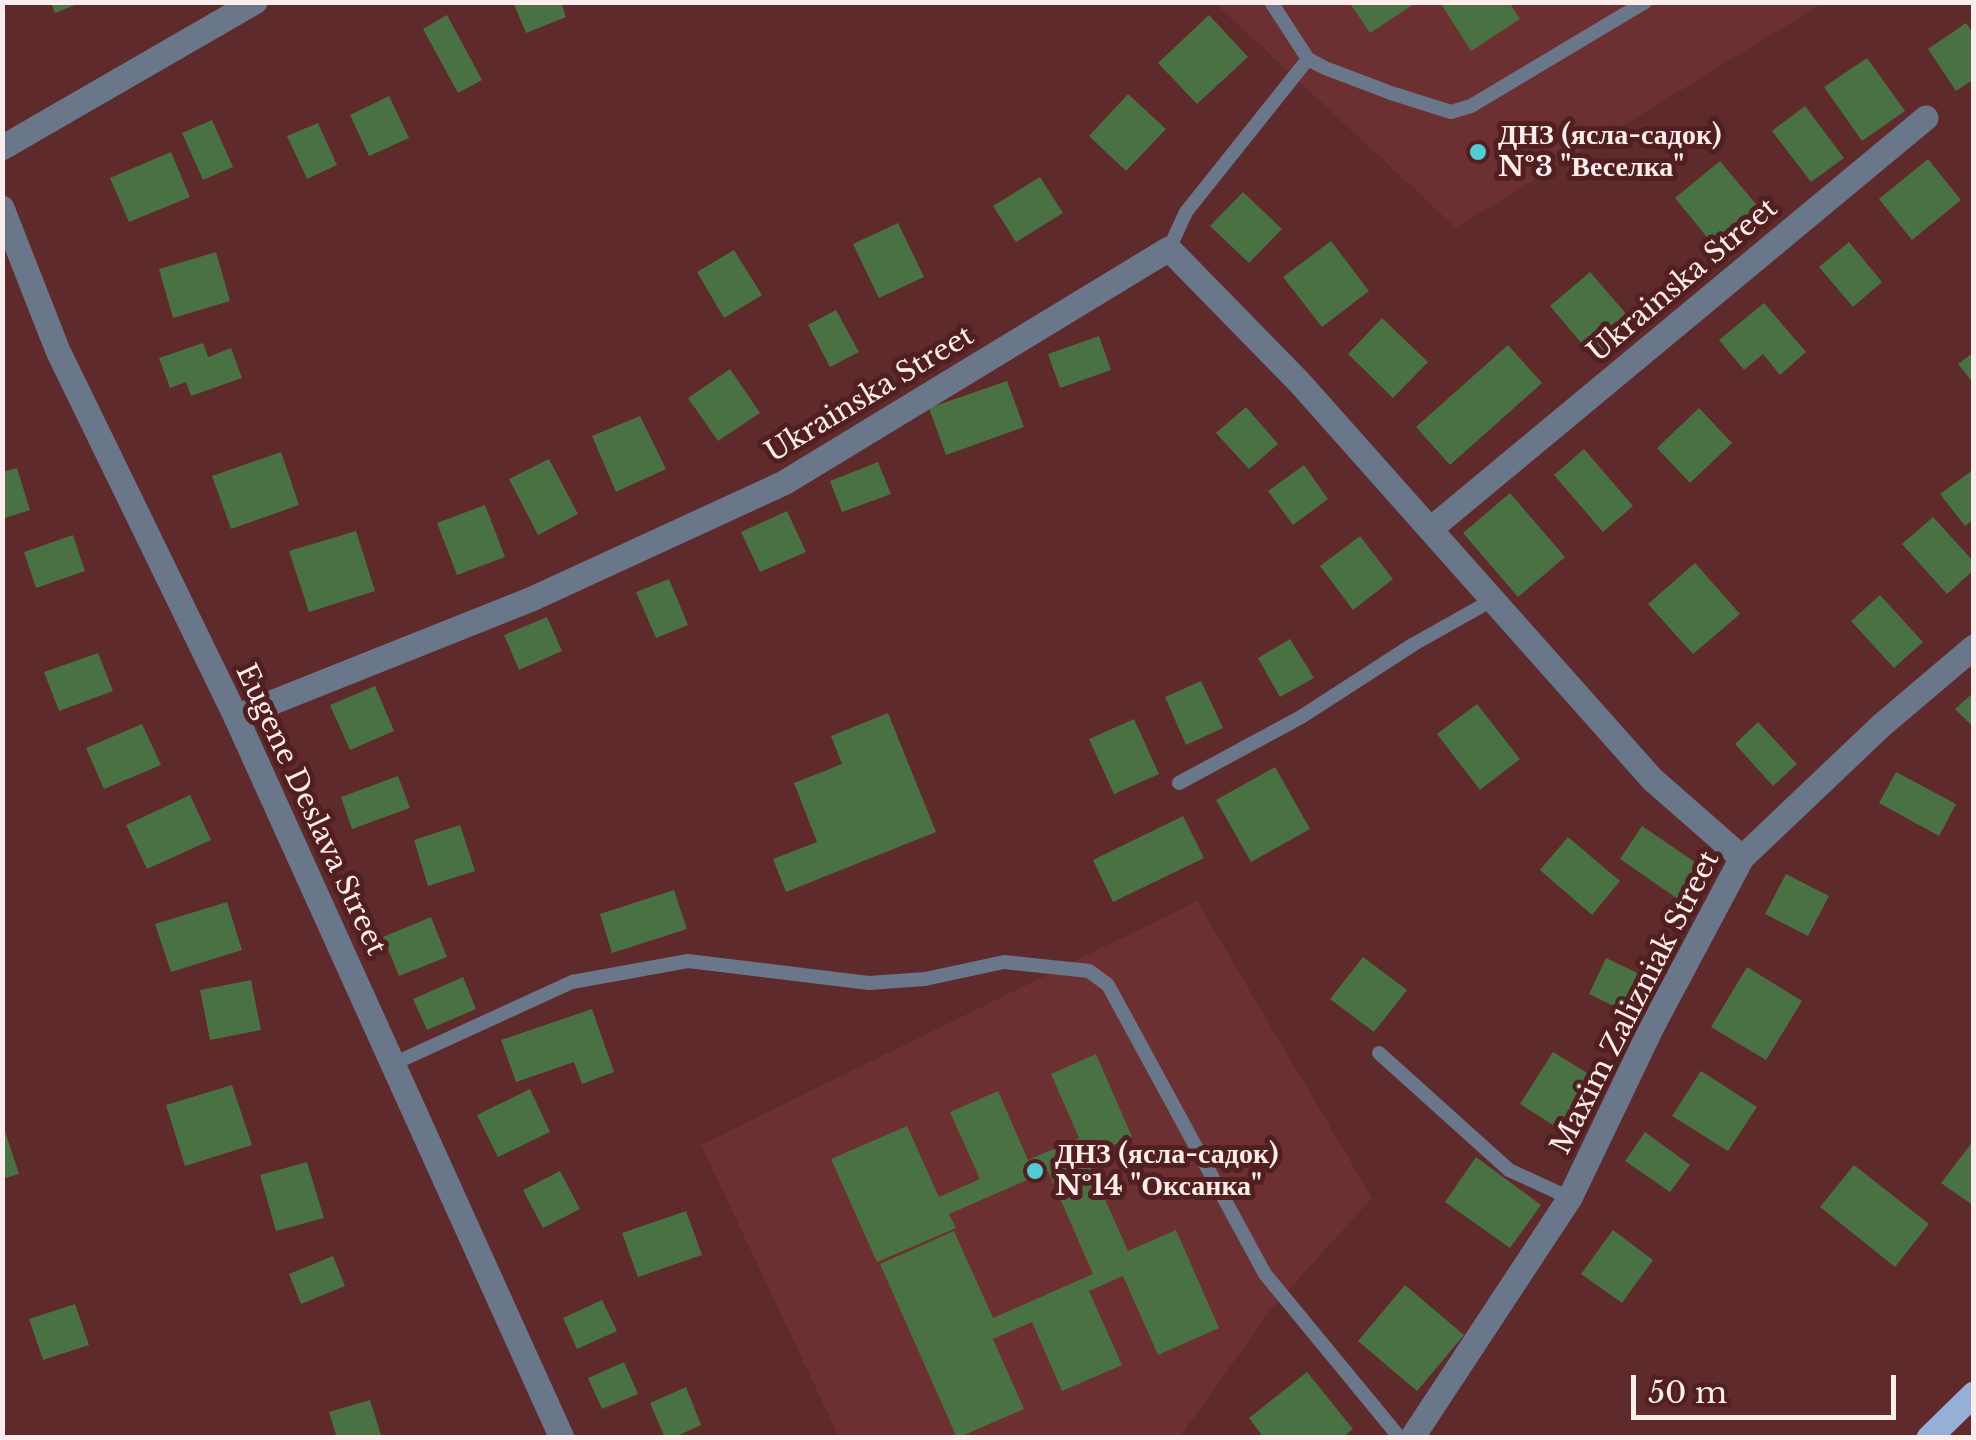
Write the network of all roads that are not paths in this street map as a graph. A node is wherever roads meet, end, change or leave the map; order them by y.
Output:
1 (255, 2) edge
2 (1271, 2) edge
3 (1645, 2) edge
4 (1308, 58) junction
5 (1926, 118) dead end
6 (2, 148) edge
7 (2, 208) edge
8 (1169, 249) junction
9 (1432, 528) junction
10 (1494, 599) junction
11 (1974, 647) edge
12 (236, 717) junction
13 (1179, 783) dead end
14 (1742, 858) junction
15 (1379, 1053) dead end
16 (393, 1064) junction
17 (1570, 1198) junction
18 (1974, 1394) edge
19 (562, 1438) edge
20 (1400, 1438) edge
21 (1412, 1438) edge
22 (1929, 1438) edge

1 - 6 street
2 - 4 lane
3 - 4 lane
4 - 8 lane
5 - 9 street, Ukrainska Street
7 - 12 street, Eugene Deslava Street
8 - 9 street
8 - 12 street, Ukrainska Street
9 - 10 street
10 - 13 lane
10 - 14 street
11 - 14 street, Maxim Zalizniak Street
12 - 16 street, Eugene Deslava Street
14 - 17 street, Maxim Zalizniak Street
15 - 17 lane
16 - 19 street, Eugene Deslava Street
16 - 20 lane
17 - 21 street, Maxim Zalizniak Street
18 - 22 main road

